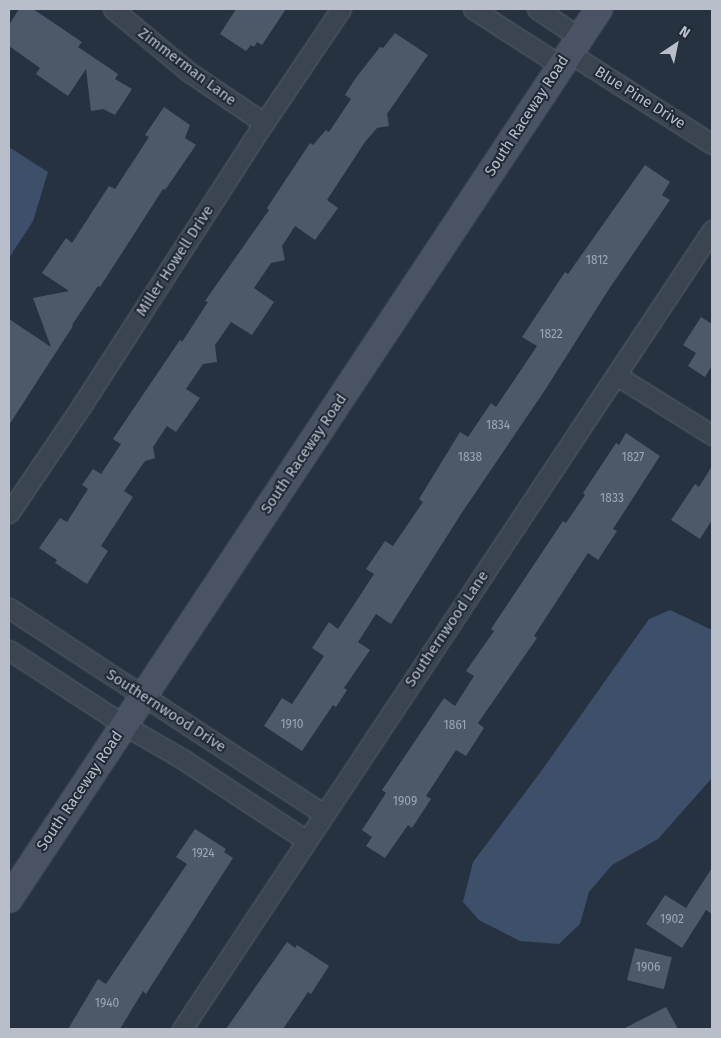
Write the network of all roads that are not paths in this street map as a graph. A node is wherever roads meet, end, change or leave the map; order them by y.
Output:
1 (113, 9) edge
2 (341, 9) edge
3 (473, 9) edge
4 (536, 9) edge
5 (599, 9) edge
6 (569, 52) junction
7 (264, 124) junction
8 (712, 144) edge
9 (712, 230) edge
10 (616, 375) junction
11 (712, 435) edge
12 (9, 514) edge
13 (9, 608) edge
14 (9, 650) edge
15 (144, 695) junction
16 (124, 725) junction
17 (324, 814) junction
18 (306, 840) junction
19 (9, 899) edge
20 (182, 1029) edge

1 - 7 street, Zimmerman Lane
2 - 7 street, Miller Howell Drive
3 - 6 street
4 - 6 street
5 - 6 main road, South Raceway Road
6 - 8 street, Blue Pine Drive
6 - 15 main road, South Raceway Road
7 - 12 street, Miller Howell Drive
9 - 10 street, Southernwood Lane
10 - 11 street
10 - 17 street, Southernwood Lane
13 - 15 street, Southernwood Drive
14 - 16 street, Southernwood Drive
15 - 16 main road, South Raceway Road
15 - 17 street, Southernwood Drive
16 - 18 street, Southernwood Drive
16 - 19 main road, South Raceway Road
17 - 18 street, Southernwood Lane
18 - 20 street, Southernwood Lane

